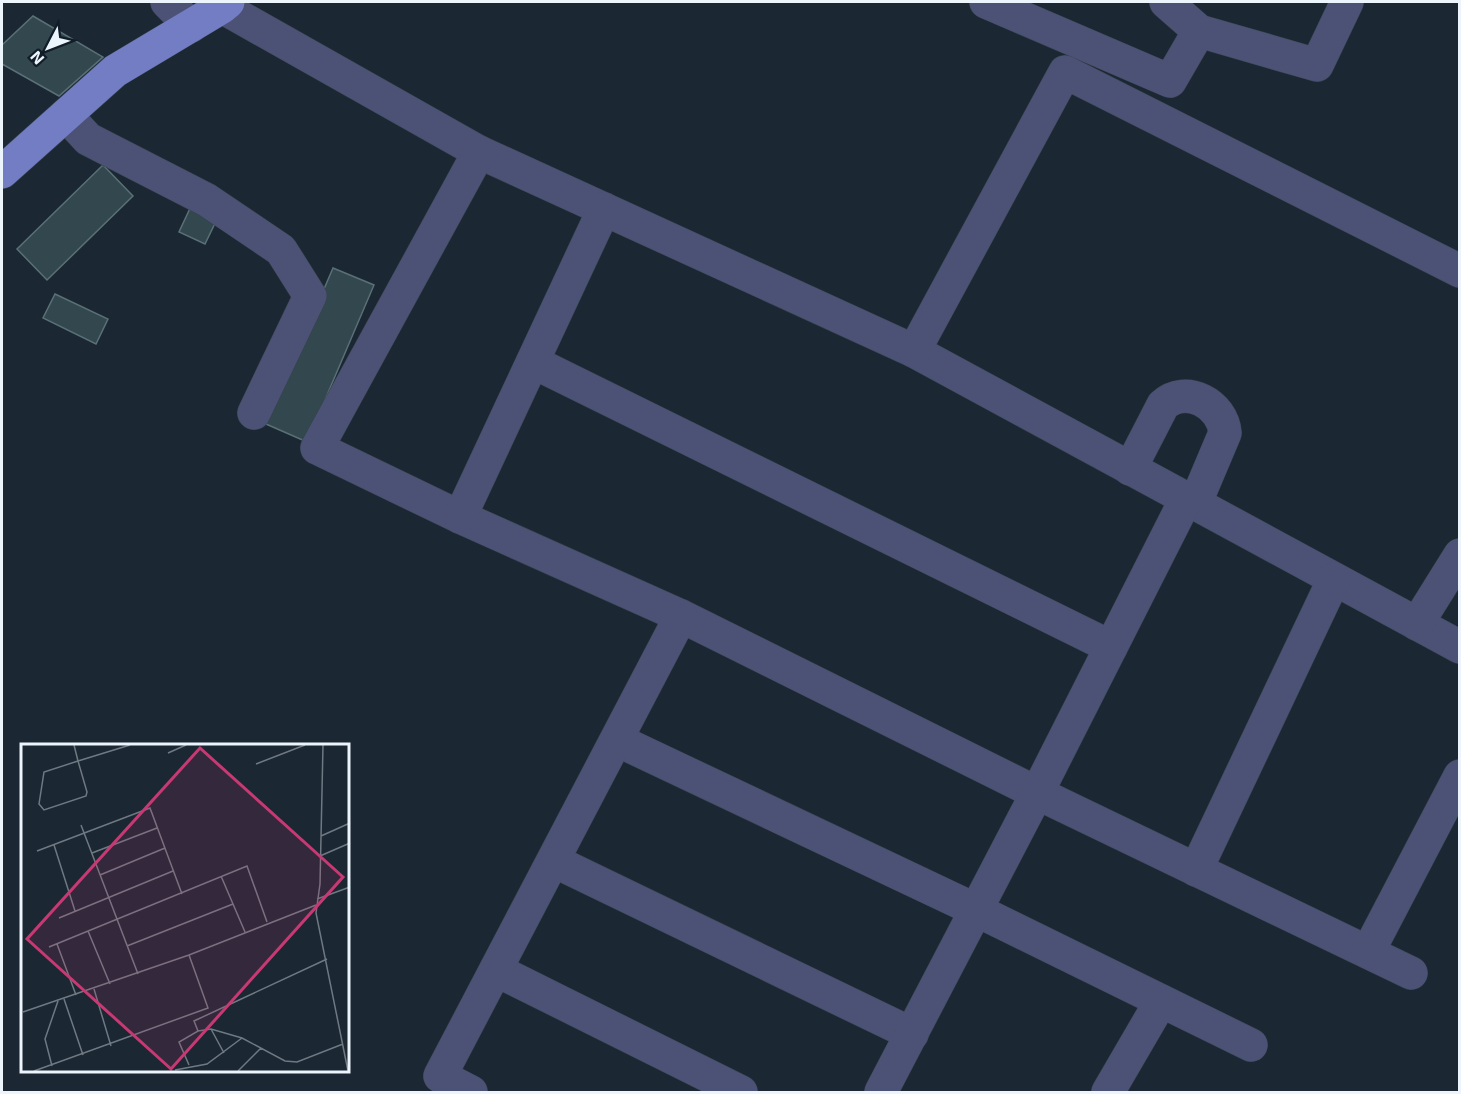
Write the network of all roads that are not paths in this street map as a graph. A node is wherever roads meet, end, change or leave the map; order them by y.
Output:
1 (167, 2) edge
2 (986, 2) edge
3 (1166, 2) edge
4 (1347, 2) edge
5 (225, 4) edge
6 (191, 26) junction
7 (1199, 31) junction
8 (66, 115) junction
9 (479, 152) junction
10 (2, 172) edge
11 (604, 209) junction
12 (1460, 271) edge
13 (914, 351) junction
14 (533, 362) junction
15 (254, 413) dead end
16 (1130, 469) junction
17 (1191, 501) junction
18 (460, 517) junction
19 (1460, 555) edge
20 (1334, 579) junction
21 (681, 616) junction
22 (1417, 624) junction
23 (1111, 647) junction
24 (1460, 647) edge
25 (617, 740) junction
26 (1460, 776) edge
27 (1037, 793) junction
28 (1448, 827) edge
29 (554, 861) junction
30 (1196, 870) junction
31 (976, 910) junction
32 (1368, 952) junction
33 (496, 970) junction
34 (1411, 973) dead end
35 (1161, 1001) junction
36 (912, 1034) junction
37 (1251, 1045) dead end
38 (471, 1092) edge
39 (741, 1092) edge
40 (881, 1092) edge
41 (1108, 1092) edge

1 - 6 street
2 - 7 street
3 - 7 street
4 - 7 street
5 - 6 main road
5 - 9 street
6 - 8 main road
8 - 10 main road
8 - 15 street
9 - 11 street
9 - 18 street
11 - 13 street
11 - 14 street
12 - 13 street
13 - 16 street
14 - 18 street
14 - 23 street
16 - 17 street
16 - 17 street
17 - 20 street
17 - 23 street
18 - 21 street
19 - 22 street
20 - 22 street
20 - 30 street
21 - 25 street
21 - 27 street
22 - 24 street
23 - 27 street
25 - 29 street
25 - 31 street
26 - 28 street
27 - 30 street
27 - 31 street
28 - 32 street
29 - 33 street
29 - 36 street
30 - 32 street
31 - 35 street
31 - 36 street
32 - 34 street
33 - 38 street
33 - 39 street
35 - 37 street
35 - 41 street
36 - 40 street

